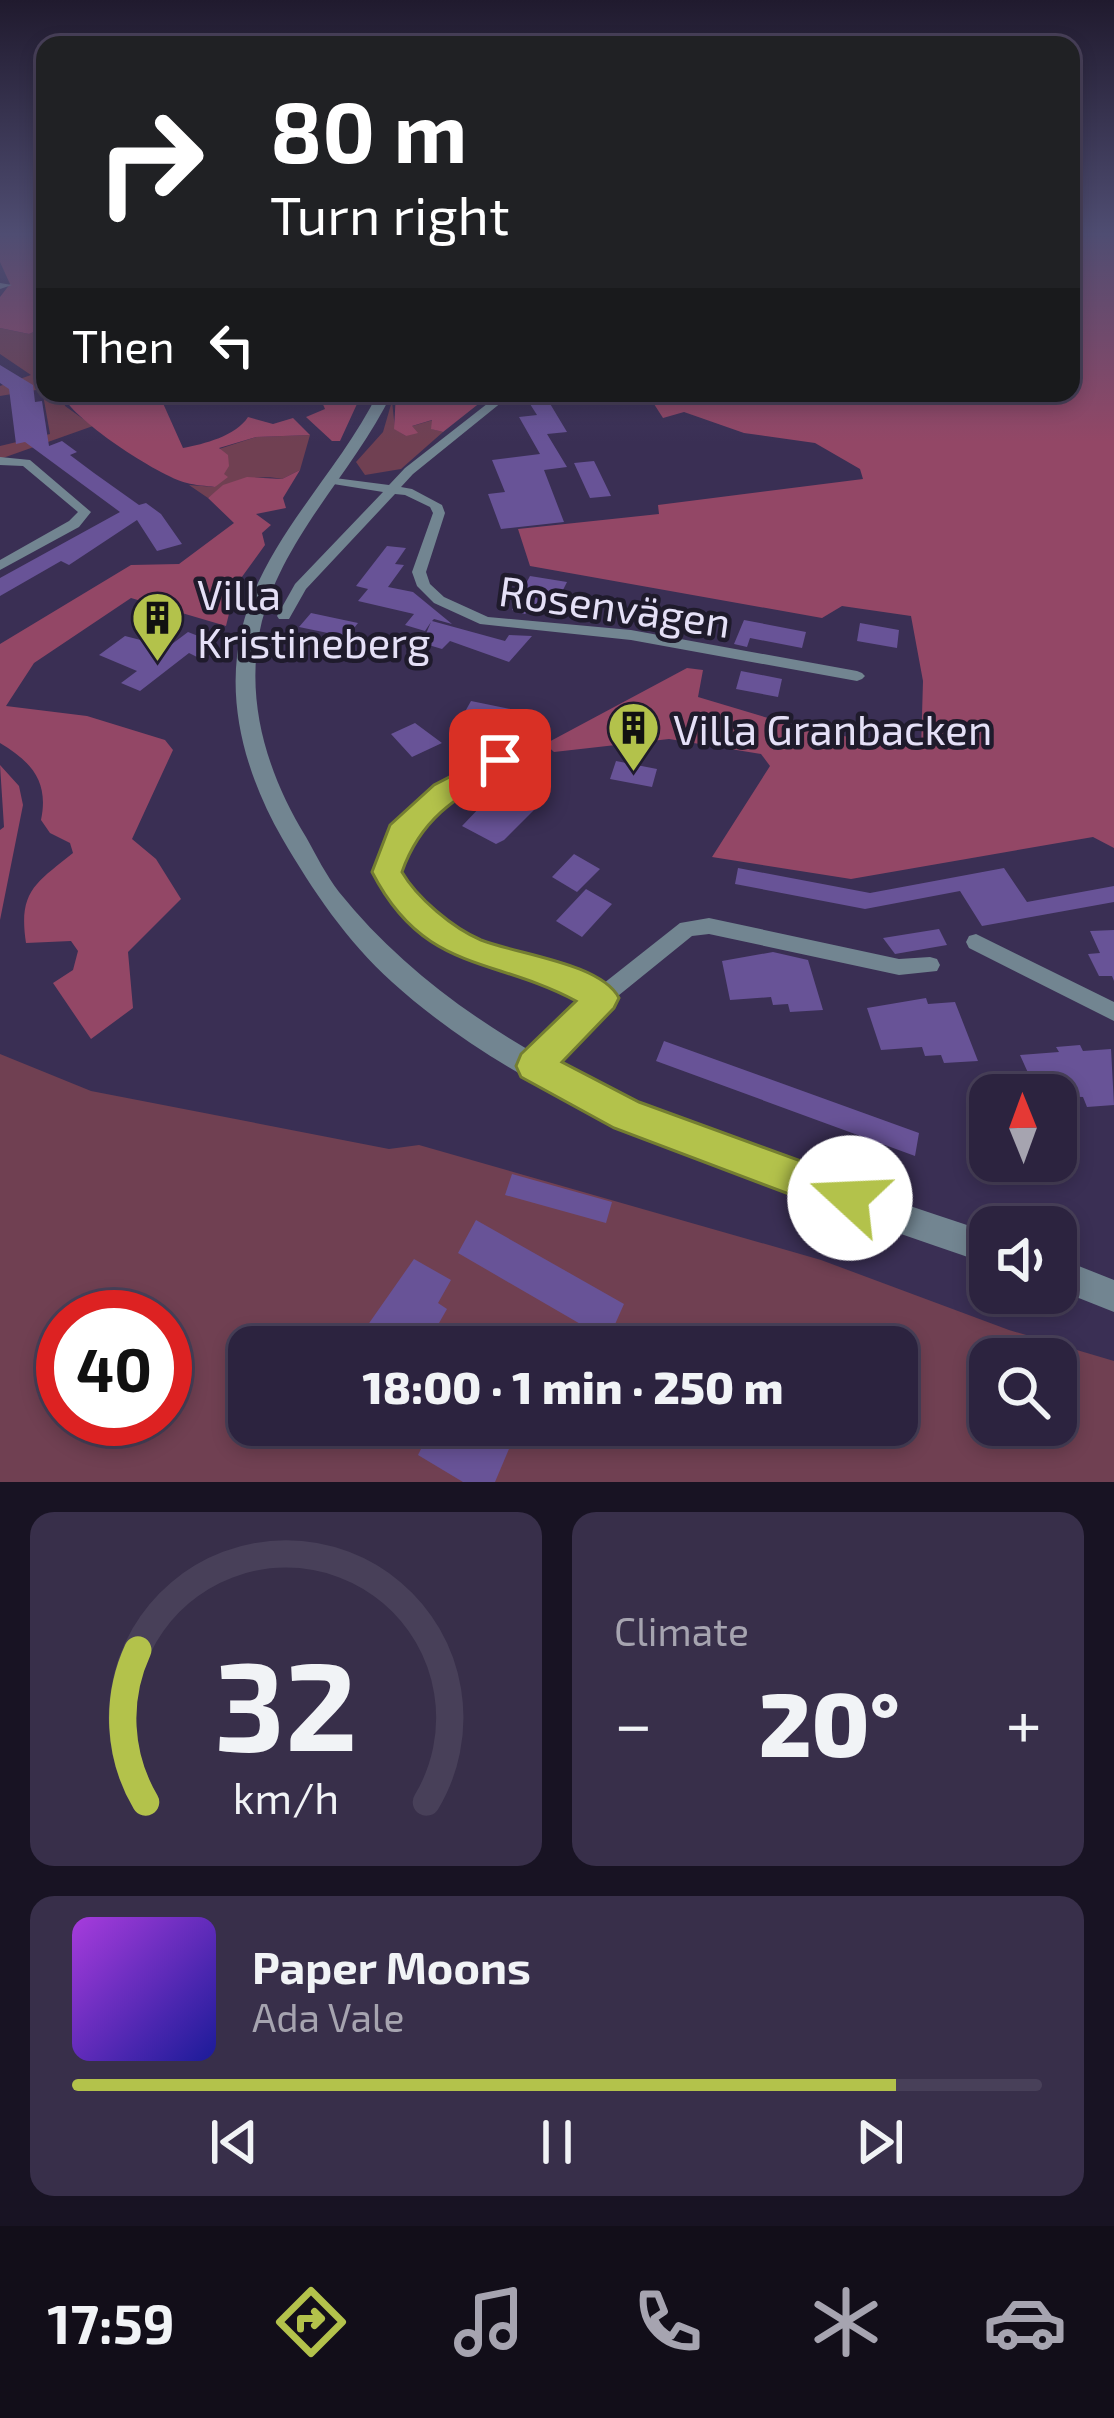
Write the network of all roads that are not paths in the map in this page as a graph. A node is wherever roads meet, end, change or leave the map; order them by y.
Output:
1 (381, 402) edge
2 (496, 402) edge
3 (0, 461) edge
4 (331, 479) junction
5 (392, 489) junction
6 (0, 566) edge
7 (284, 616) dead end
8 (857, 676) dead end
9 (517, 760) dead end
10 (976, 942) dead end
11 (931, 965) dead end
12 (602, 998) junction
13 (1114, 1012) edge
14 (534, 1066) junction
15 (969, 1241) edge
16 (1077, 1281) edge
17 (1114, 1296) edge

1 - 4 street
2 - 5 street
3 - 6 street
4 - 5 street, Rosenvägen
4 - 14 street
5 - 7 street
5 - 8 street, Rosenvägen
9 - 12 street
10 - 13 street
11 - 12 street
12 - 14 street
14 - 15 street
16 - 17 street

